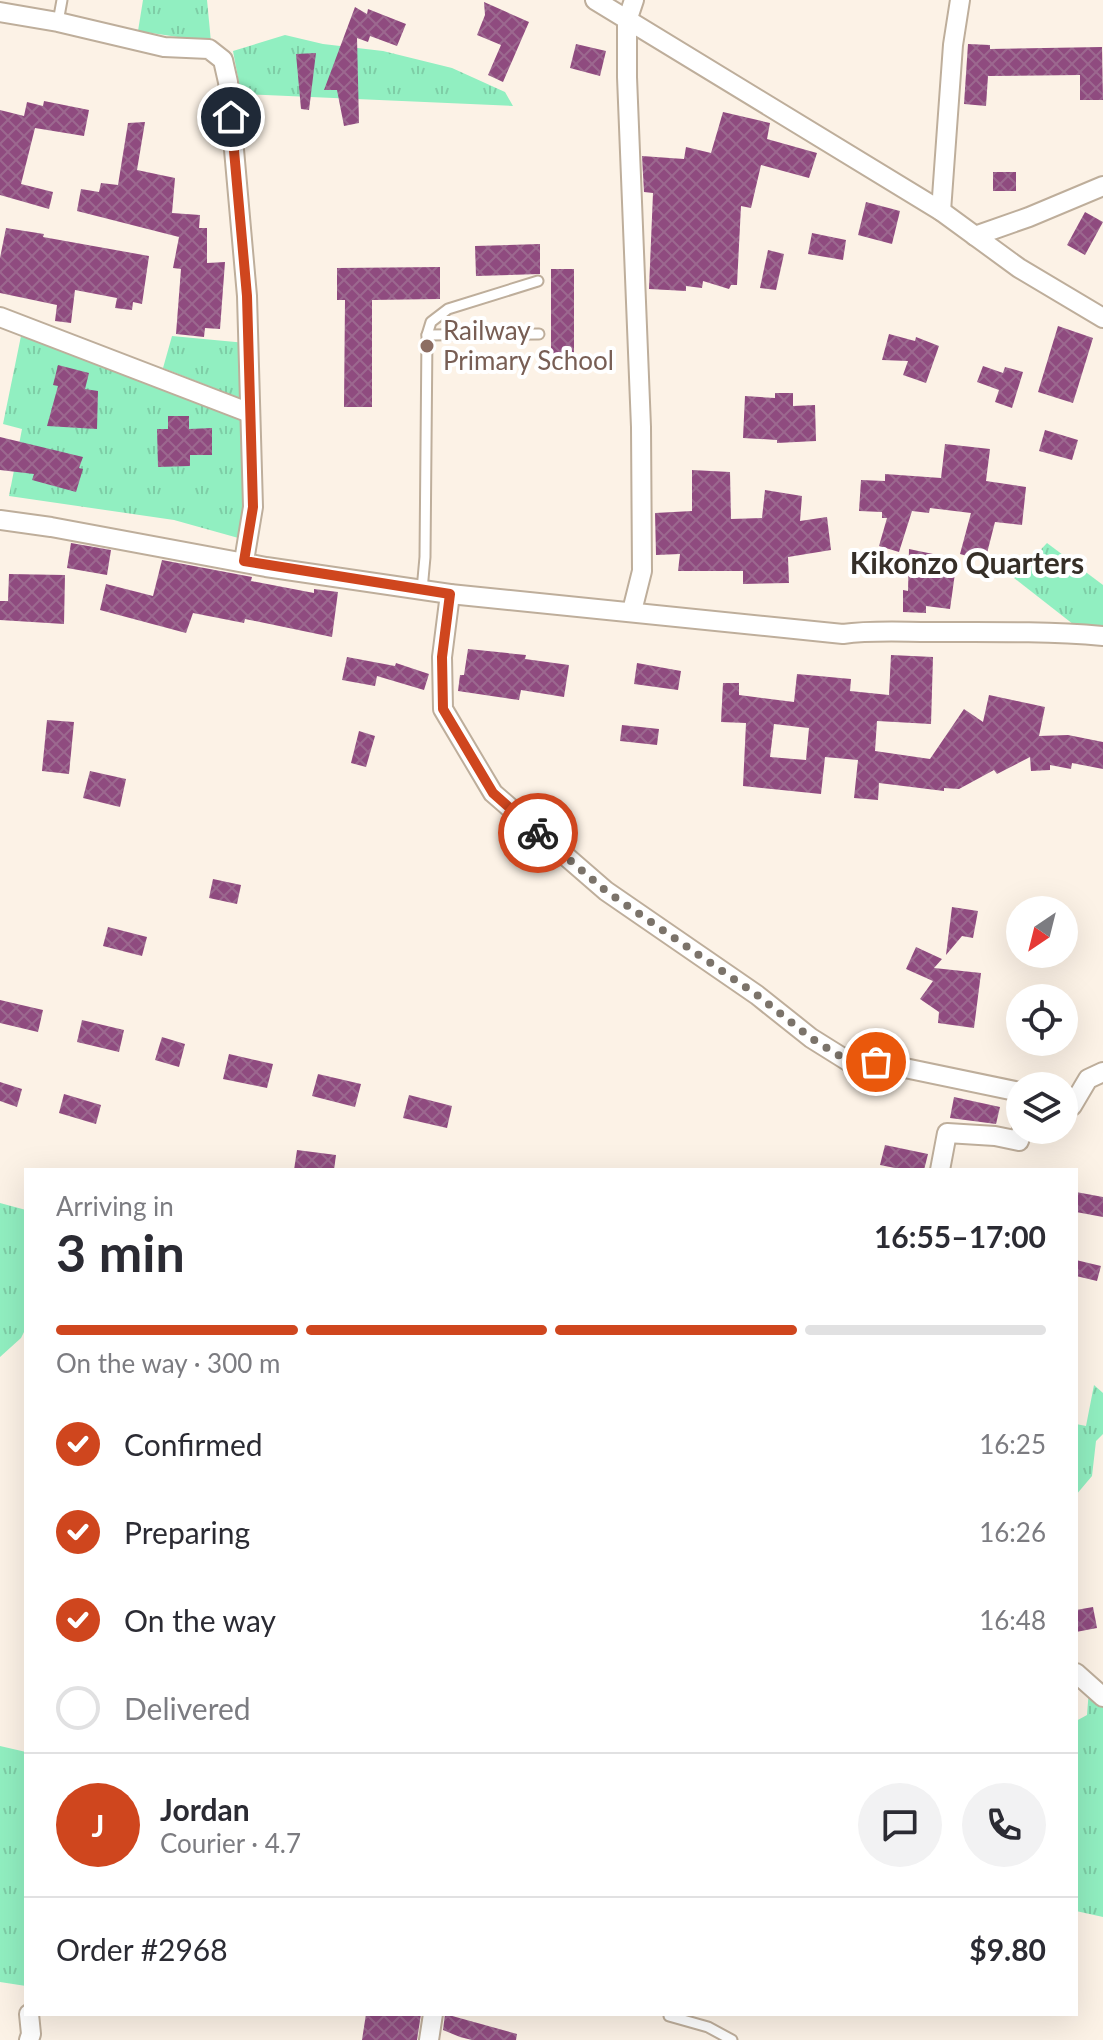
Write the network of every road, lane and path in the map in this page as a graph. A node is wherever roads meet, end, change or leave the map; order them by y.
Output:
1 (62, 0) edge
2 (595, 0) edge
3 (634, 0) edge
4 (960, 0) edge
5 (0, 12) edge
6 (627, 21) junction
7 (58, 22) junction
8 (1103, 186) edge
9 (941, 211) junction
10 (975, 236) junction
11 (538, 281) dead end
12 (0, 317) edge
13 (1103, 318) edge
14 (539, 334) dead end
15 (427, 335) junction
16 (250, 413) junction
17 (0, 520) edge
18 (244, 561) junction
19 (422, 590) junction
20 (450, 594) junction
21 (632, 611) junction
22 (1103, 636) edge
23 (1095, 1076) edge
24 (1006, 1089) edge
25 (1078, 1098) edge
26 (1006, 1138) edge
27 (940, 1168) edge
28 (1078, 1675) edge
29 (1103, 1697) edge
30 (29, 2016) edge
31 (433, 2016) edge
32 (669, 2016) edge
33 (29, 2040) edge
34 (429, 2040) edge
35 (732, 2040) edge

1 - 7 lane
2 - 6 street
3 - 6 street
4 - 9 street
5 - 7 street
6 - 9 street
6 - 21 street
7 - 16 street
8 - 10 street
9 - 10 street
10 - 13 street
11 - 15 lane
12 - 16 street
14 - 15 lane
15 - 19 lane
16 - 18 street
17 - 18 street
18 - 19 street
19 - 20 street
20 - 21 street
20 - 24 street
21 - 22 street
23 - 25 street
26 - 27 street
28 - 29 street
30 - 33 street
31 - 34 street
32 - 35 lane

